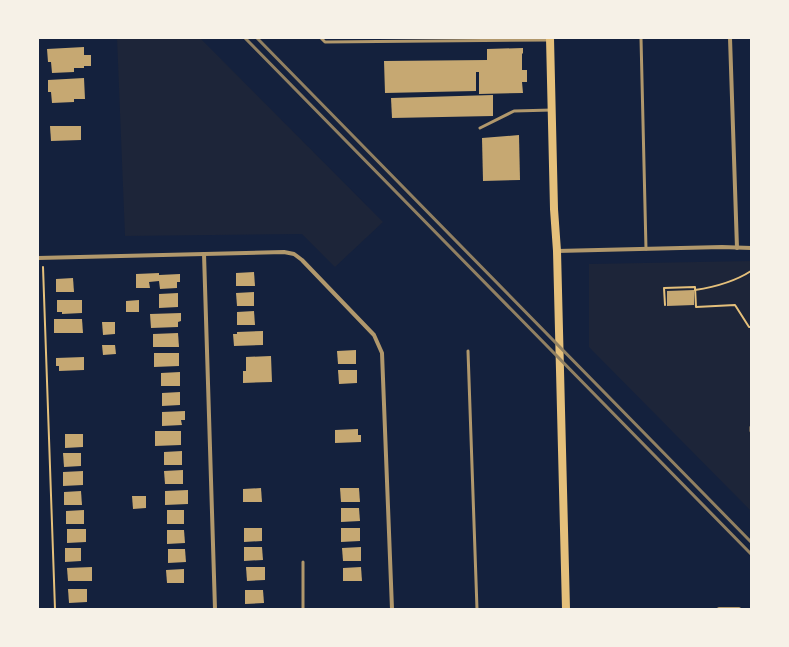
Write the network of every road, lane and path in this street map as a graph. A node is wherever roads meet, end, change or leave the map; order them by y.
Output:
1 (321, 38) edge
2 (641, 38) edge
3 (730, 38) edge
4 (550, 39) edge
5 (398, 40) edge
6 (552, 110) junction
7 (480, 128) dead end
8 (737, 248) junction
9 (751, 248) edge
10 (646, 249) junction
11 (557, 252) junction
12 (204, 254) junction
13 (38, 258) edge
14 (43, 267) dead end
15 (751, 271) edge
16 (695, 290) junction
17 (665, 305) dead end
18 (751, 327) edge
19 (468, 351) dead end
20 (751, 427) edge
21 (751, 431) edge
22 (303, 562) dead end
23 (55, 609) edge
24 (215, 609) edge
25 (303, 609) edge
26 (392, 609) edge
27 (477, 609) edge
28 (566, 609) edge
29 (719, 609) edge
30 (739, 609) edge

1 - 5 lane
2 - 10 lane
3 - 8 street
4 - 5 lane
4 - 6 main road
6 - 7 lane
6 - 11 main road
8 - 9 street
8 - 10 street
10 - 11 street
11 - 28 main road
12 - 13 street
12 - 24 street
12 - 26 street
14 - 23 path
15 - 16 path
16 - 17 path
16 - 18 path
19 - 27 lane
20 - 21 lane
22 - 25 lane
29 - 30 street

